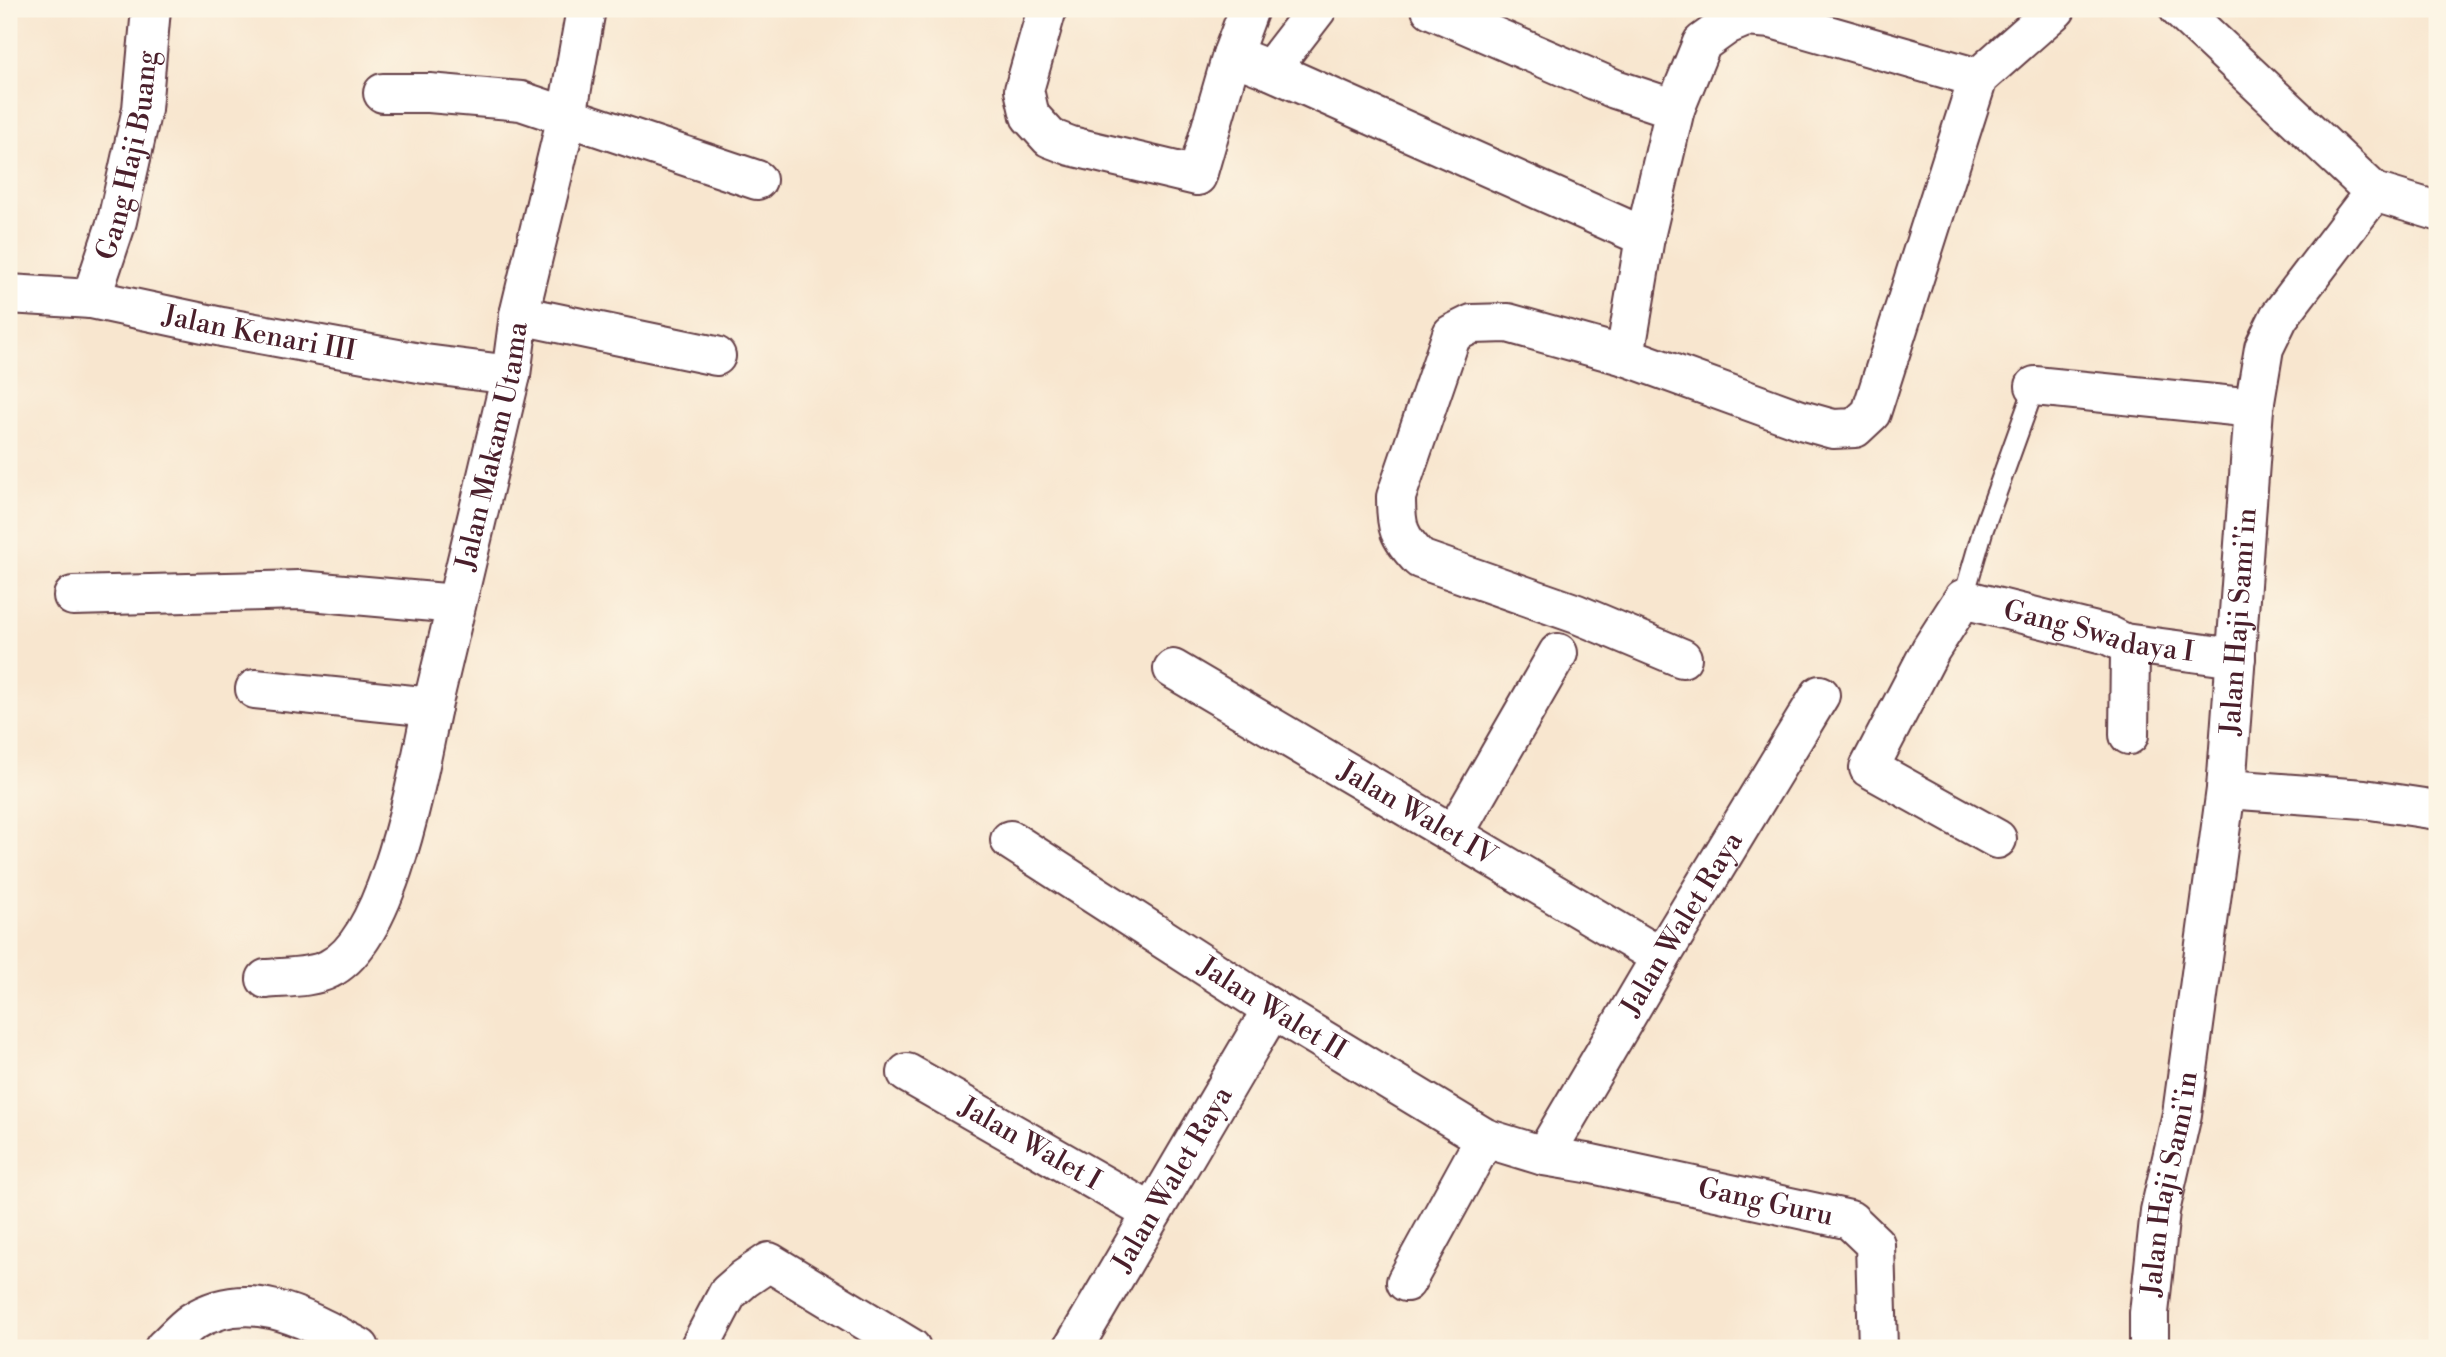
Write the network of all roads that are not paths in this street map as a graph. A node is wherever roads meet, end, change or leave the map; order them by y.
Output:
1 (151, 9) edge
2 (586, 9) edge
3 (1047, 9) edge
4 (1249, 9) edge
5 (1317, 9) edge
6 (1431, 9) edge
7 (2056, 9) edge
8 (2199, 15) edge
9 (1233, 55) junction
10 (1270, 70) junction
11 (1978, 78) junction
12 (383, 93) dead end
13 (1675, 109) junction
14 (567, 116) junction
15 (757, 180) dead end
16 (2374, 192) junction
17 (2437, 211) edge
18 (1645, 237) junction
19 (9, 294) edge
20 (91, 299) junction
21 (519, 315) junction
22 (716, 356) dead end
23 (1625, 356) junction
24 (511, 375) junction
25 (2035, 386) joint
26 (2254, 408) junction
27 (74, 596) dead end
28 (1963, 598) junction
29 (456, 604) junction
30 (2124, 643) junction
31 (1558, 653) dead end
32 (1682, 658) dead end
33 (2236, 658) junction
34 (1173, 669) dead end
35 (255, 689) dead end
36 (1820, 695) dead end
37 (432, 707) junction
38 (2129, 736) dead end
39 (2226, 789) junction
40 (2437, 810) edge
41 (1454, 834) junction
42 (1997, 839) dead end
43 (1010, 840) dead end
44 (1661, 957) junction
45 (266, 979) dead end
46 (1272, 1009) junction
47 (907, 1073) dead end
48 (1485, 1138) junction
49 (1545, 1156) junction
50 (1152, 1213) junction
51 (1406, 1282) dead end
52 (164, 1348) edge
53 (360, 1348) edge
54 (699, 1348) edge
55 (911, 1348) edge
56 (1073, 1348) edge
57 (1878, 1348) edge
58 (2150, 1348) edge

1 - 20 street, Gang Haji Buang
2 - 14 street, Jalan Makam Utama
3 - 9 street
4 - 9 street
5 - 10 street
6 - 13 street
7 - 11 street
8 - 16 street
9 - 10 street
10 - 18 street
11 - 13 street
11 - 23 street
12 - 14 street
13 - 18 street
14 - 15 street
14 - 21 street, Jalan Makam Utama
16 - 17 street
16 - 26 street, Jalan Haji Sami'in
18 - 23 street
19 - 20 street, Jalan Kenari III
20 - 24 street, Jalan Kenari III
21 - 22 street
21 - 24 street, Jalan Makam Utama
23 - 32 street
24 - 29 street, Jalan Makam Utama
25 - 26 street
25 - 28 lane
26 - 33 street, Jalan Haji Sami'in
27 - 29 street
28 - 30 street, Gang Swadaya I
28 - 42 street
29 - 37 street, Jalan Makam Utama
30 - 33 street, Gang Swadaya I
30 - 38 street
31 - 41 street
33 - 39 street, Jalan Haji Sami'in
34 - 41 street, Jalan Walet IV
35 - 37 street
36 - 44 street, Jalan Walet Raya
37 - 45 street, Jalan Makam Utama
39 - 40 street
39 - 58 street, Jalan Haji Sami'in
41 - 44 street, Jalan Walet IV
43 - 46 street, Jalan Walet II
44 - 49 street, Jalan Walet Raya
46 - 48 street, Jalan Walet II
46 - 50 street, Jalan Walet Raya
47 - 50 street, Jalan Walet I
48 - 49 street, Jalan Walet II
48 - 51 street
49 - 57 street, Gang Guru
50 - 56 street, Jalan Walet Raya
52 - 53 street
54 - 55 street

